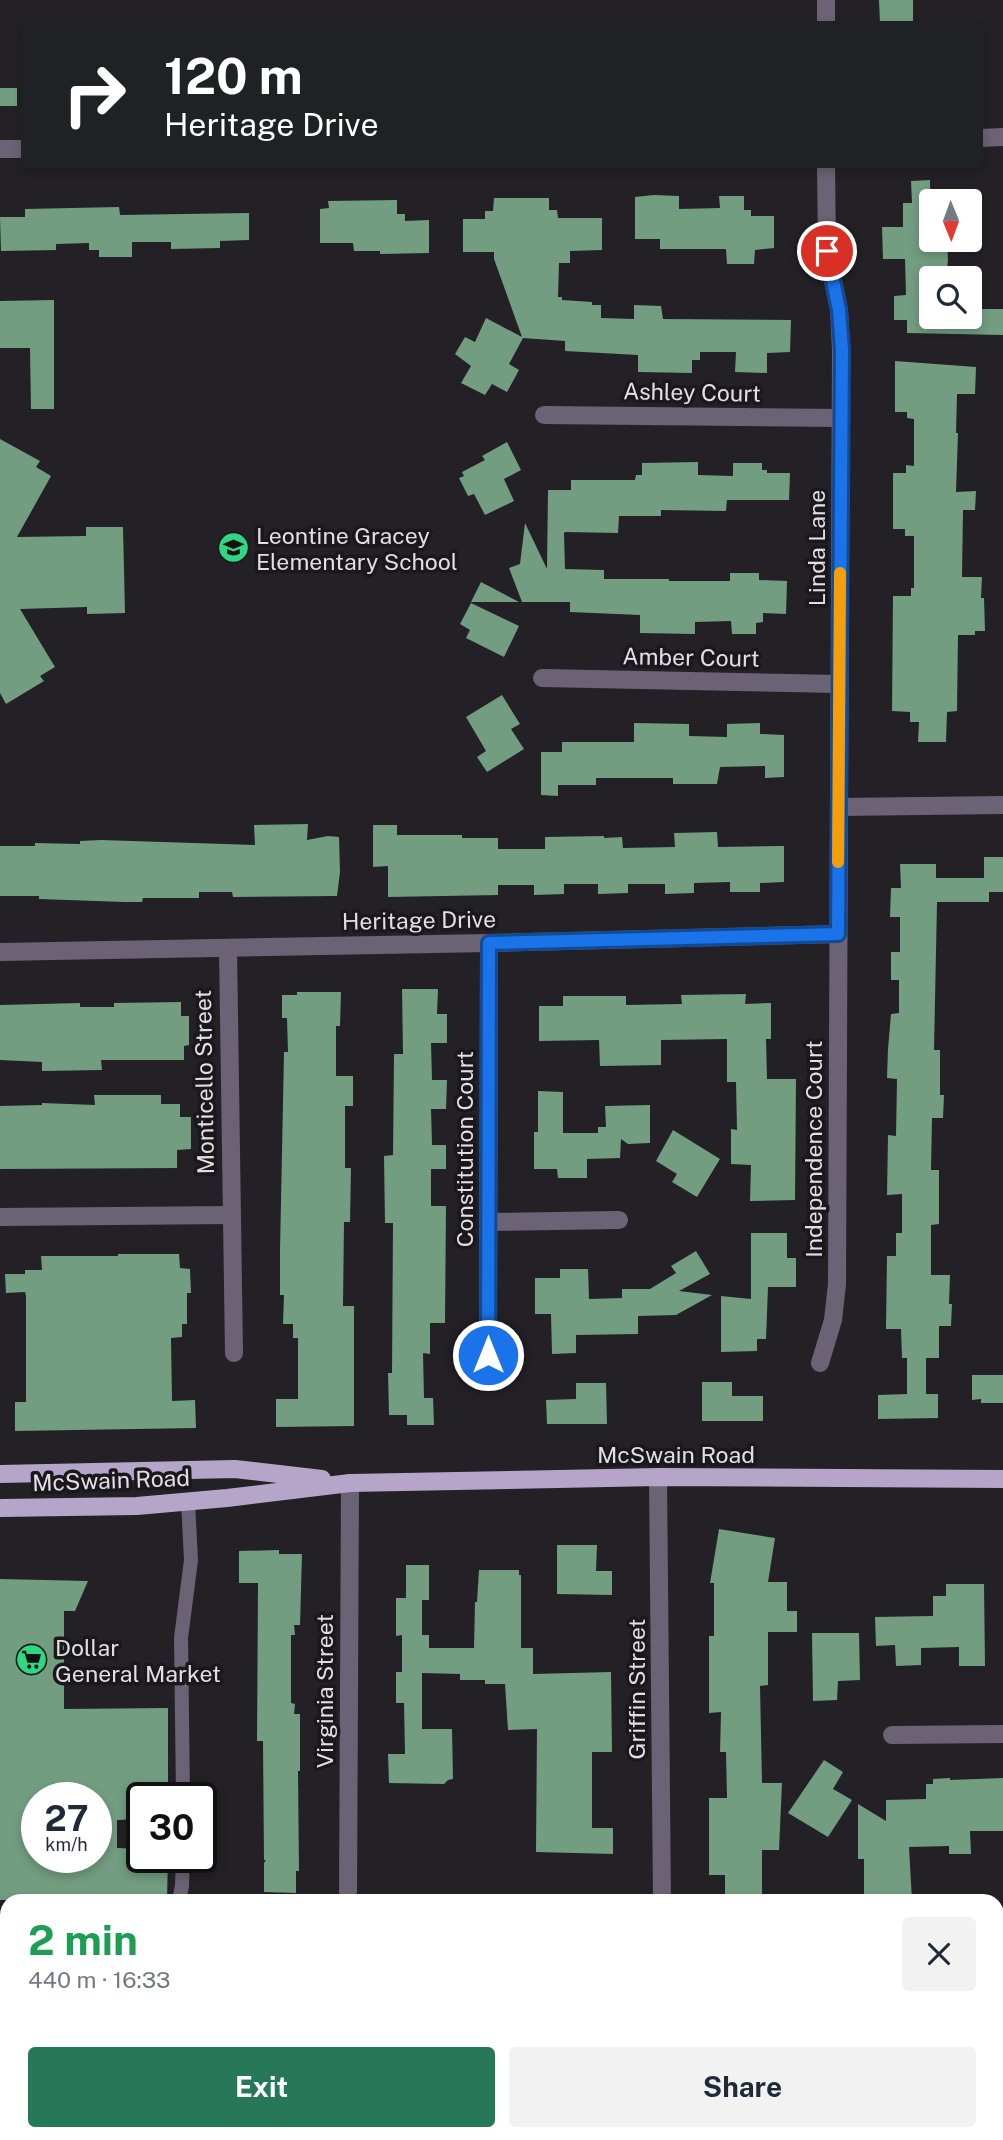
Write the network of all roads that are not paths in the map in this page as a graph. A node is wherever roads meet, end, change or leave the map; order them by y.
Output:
1 (826, 0) edge
2 (826, 21) edge
3 (1003, 137) edge
4 (983, 138) edge
5 (0, 149) edge
6 (21, 149) edge
7 (826, 168) edge
8 (544, 415) dead end
9 (841, 418) junction
10 (542, 678) dead end
11 (839, 684) junction
12 (1003, 805) edge
13 (839, 807) junction
14 (838, 934) junction
15 (489, 943) junction
16 (228, 948) junction
17 (0, 952) edge
18 (230, 1215) junction
19 (0, 1217) edge
20 (620, 1220) dead end
21 (488, 1222) junction
22 (234, 1353) dead end
23 (488, 1355) dead end
24 (820, 1363) dead end
25 (0, 1474) edge
26 (658, 1477) junction
27 (1003, 1479) edge
28 (350, 1483) junction
29 (188, 1502) junction
30 (0, 1508) edge
31 (1003, 1734) edge
32 (892, 1735) dead end
33 (183, 1782) edge
34 (182, 1873) edge
35 (180, 1894) edge
36 (348, 1894) edge
37 (662, 1894) edge

1 - 2 street
3 - 4 street
5 - 6 street
7 - 9 street, Linda Lane
8 - 9 street, Ashley Court
9 - 11 street, Linda Lane
10 - 11 street, Amber Court
11 - 13 street, Linda Lane
12 - 13 street
13 - 14 street, Linda Lane
14 - 15 street, Heritage Drive
14 - 24 street, Independence Court
15 - 16 street, Heritage Drive
15 - 21 street, Constitution Court
16 - 17 street, Heritage Drive
16 - 18 street, Monticello Street
18 - 19 street
18 - 22 street, Monticello Street
20 - 21 street
21 - 23 street, Constitution Court
25 - 28 main road, McSwain Road
26 - 27 main road, McSwain Road
26 - 28 main road, McSwain Road
26 - 37 street, Griffin Street
28 - 29 main road, McSwain Road
28 - 36 street, Virginia Street
29 - 30 main road, McSwain Road
29 - 33 lane
31 - 32 street
34 - 35 lane

